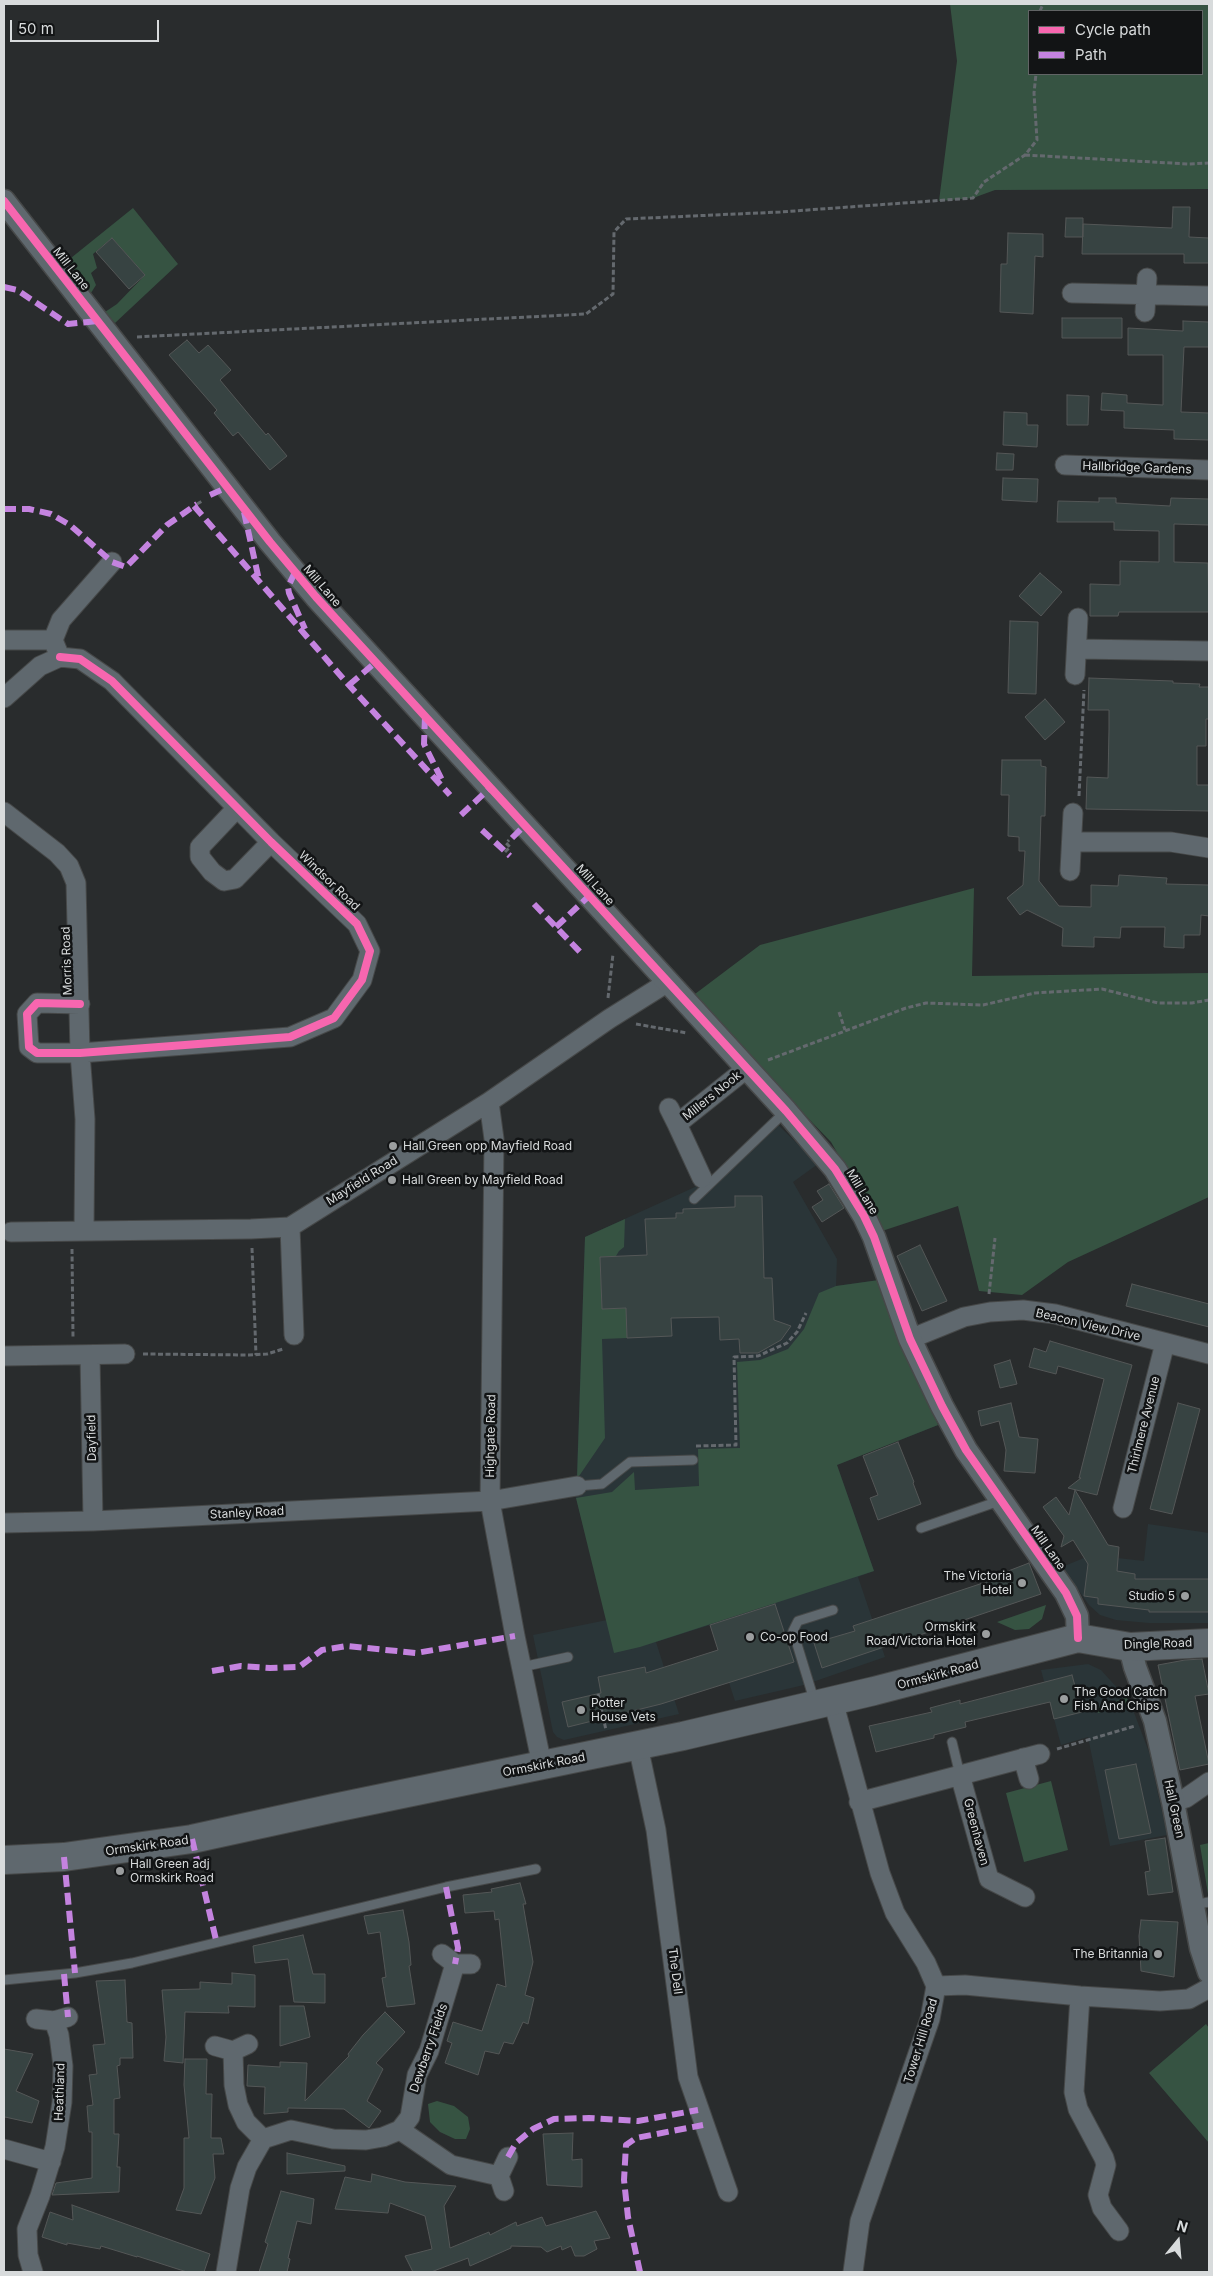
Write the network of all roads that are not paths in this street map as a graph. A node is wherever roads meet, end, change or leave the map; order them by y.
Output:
1 (4, 202) edge
2 (1072, 293) dead end
3 (1209, 296) edge
4 (1065, 465) dead end
5 (1209, 470) edge
6 (112, 562) dead end
7 (1078, 618) dead end
8 (4, 640) edge
9 (56, 649) junction
10 (1077, 649) junction
11 (1209, 651) edge
12 (1076, 675) road end
13 (4, 698) edge
14 (237, 808) junction
15 (4, 812) edge
16 (1073, 813) road end
17 (272, 842) junction
18 (1072, 842) junction
19 (1209, 848) edge
20 (1070, 871) dead end
21 (668, 982) junction
22 (80, 1004) junction
23 (80, 1053) junction
24 (746, 1069) junction
25 (489, 1102) junction
26 (786, 1111) junction
27 (702, 1178) dead end
28 (694, 1199) dead end
29 (290, 1227) junction
30 (78, 1230) junction
31 (11, 1232) dead end
32 (294, 1335) road end
33 (910, 1339) junction
34 (1165, 1343) junction
35 (125, 1354) road end
36 (1209, 1354) edge
37 (4, 1356) edge
38 (82, 1356) junction
39 (693, 1460) dead end
40 (577, 1486) joint
41 (1002, 1500) junction
42 (490, 1501) junction
43 (1123, 1508) dead end
44 (93, 1521) junction
45 (4, 1523) edge
46 (921, 1528) dead end
47 (833, 1610) dead end
48 (1078, 1638) junction
49 (1209, 1643) edge
50 (1130, 1648) junction
51 (568, 1657) dead end
52 (522, 1667) junction
53 (824, 1704) junction
54 (952, 1742) dead end
55 (638, 1746) junction
56 (542, 1765) junction
57 (960, 1775) junction
58 (1029, 1779) dead end
59 (1209, 1782) edge
60 (859, 1802) junction
61 (1173, 1802) junction
62 (4, 1860) edge
63 (536, 1869) dead end
64 (1025, 1897) dead end
65 (1201, 1904) edge
66 (456, 1961) dead end
67 (1209, 1972) edge
68 (4, 1980) edge
69 (936, 1986) junction
70 (1209, 1988) edge
71 (1080, 1996) junction
72 (53, 2019) dead end
73 (232, 2047) dead end
74 (400, 2130) junction
75 (263, 2139) junction
76 (4, 2149) edge
77 (508, 2157) dead end
78 (51, 2162) junction
79 (728, 2192) dead end
80 (1120, 2231) dead end
81 (33, 2272) edge
82 (226, 2272) edge
83 (853, 2272) edge

1 - 21 street, Mill Lane
2 - 3 street
4 - 5 street, Hallbridge Gardens
6 - 9 street
7 - 10 street
8 - 9 street, Windsor Road
9 - 13 street
9 - 14 street, Windsor Road
10 - 11 street
10 - 12 street
14 - 17 street, Windsor Road
14 - 17 street
15 - 22 street, Morris Road
16 - 18 street
17 - 23 street, Windsor Road
18 - 19 street
18 - 20 street
21 - 24 street, Mill Lane
21 - 25 street, Mayfield Road
22 - 23 street, Morris Road
22 - 23 street, Windsor Road
23 - 30 street, Morris Road
24 - 26 street, Mill Lane
24 - 27 street, Millers Nook
25 - 29 street, Mayfield Road
25 - 42 street, Highgate Road
26 - 28 lane
26 - 33 street, Mill Lane
29 - 30 street, Mayfield Road
29 - 32 street
30 - 31 street, Mayfield Road
33 - 34 street, Beacon View Drive
33 - 41 street, Mill Lane
34 - 36 street, Beacon View Drive
34 - 43 street, Thirlmere Avenue
35 - 38 street
37 - 38 street
38 - 44 street, Dayfield
39 - 40 lane
40 - 42 street, Stanley Road
41 - 46 lane
41 - 48 street, Mill Lane
42 - 44 street, Stanley Road
42 - 52 street, Highgate Road
44 - 45 street, Stanley Road
47 - 53 lane
48 - 50 main road, Dingle Road
48 - 53 main road, Ormskirk Road
49 - 50 main road, Dingle Road
50 - 61 street, Hall Green
51 - 52 lane
52 - 56 street, Highgate Road
53 - 55 main road, Ormskirk Road
53 - 60 street, Tower Hill Road
54 - 57 lane
55 - 56 main road, Ormskirk Road
55 - 79 street, The Dell
56 - 62 main road, Ormskirk Road
57 - 58 street
57 - 60 street
57 - 64 street, Greenhaven
59 - 61 street
60 - 69 street, Tower Hill Road
61 - 65 street, Hall Green
63 - 68 lane
65 - 67 street, Hall Green
66 - 74 street, Dewberry Fields
69 - 71 street
69 - 83 street, Tower Hill Road
70 - 71 street
71 - 80 street
72 - 78 street, Heathland
73 - 75 street
74 - 75 street
74 - 77 street
75 - 82 street
76 - 78 street
78 - 81 street, Heathland

